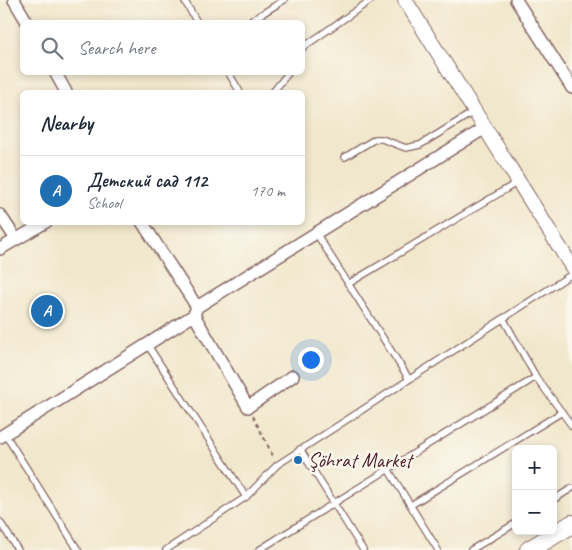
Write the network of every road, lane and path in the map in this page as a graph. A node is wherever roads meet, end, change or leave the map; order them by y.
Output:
1 (14, 0) edge
2 (184, 0) edge
3 (284, 0) edge
4 (371, 0) edge
5 (406, 0) edge
6 (516, 0) edge
7 (26, 20) edge
8 (196, 20) edge
9 (252, 20) edge
10 (305, 46) edge
11 (57, 75) edge
12 (230, 75) edge
13 (287, 75) edge
14 (572, 88) edge
15 (65, 90) edge
16 (239, 90) edge
17 (275, 90) edge
18 (475, 111) junction
19 (485, 128) junction
20 (345, 158) dead end
21 (519, 182) junction
22 (0, 215) edge
23 (41, 225) edge
24 (144, 225) edge
25 (316, 232) junction
26 (16, 239) junction
27 (0, 248) edge
28 (572, 267) edge
29 (572, 274) edge
30 (348, 284) junction
31 (196, 311) junction
32 (503, 318) junction
33 (147, 344) junction
34 (292, 376) dead end
35 (536, 377) junction
36 (409, 379) junction
37 (248, 407) junction
38 (562, 412) junction
39 (572, 426) edge
40 (2, 432) edge
41 (300, 449) junction
42 (277, 464) junction
43 (388, 469) junction
44 (572, 488) edge
45 (557, 497) edge
46 (246, 498) junction
47 (334, 503) junction
48 (411, 505) junction
49 (0, 522) edge
50 (572, 524) edge
51 (512, 525) edge
52 (18, 550) edge
53 (77, 550) edge
54 (166, 550) edge
55 (259, 550) edge
56 (363, 550) edge
57 (438, 550) edge
58 (471, 550) edge
59 (530, 550) edge

1 - 7 street
2 - 8 lane
3 - 9 lane
4 - 10 lane
5 - 18 street
6 - 14 street
11 - 15 street
12 - 16 lane
13 - 17 lane
18 - 19 street
18 - 20 lane
19 - 21 street
19 - 25 street
21 - 28 street
21 - 30 lane
22 - 26 street
23 - 26 street
24 - 31 street
25 - 30 lane
25 - 31 street
26 - 27 street
29 - 32 lane
30 - 36 lane
31 - 33 street
31 - 37 street
32 - 35 lane
32 - 36 lane
33 - 40 street
33 - 46 lane
34 - 37 street
35 - 38 lane
35 - 43 lane
36 - 41 lane
37 - 42 path
38 - 39 lane
38 - 48 lane
40 - 53 lane
41 - 42 lane
41 - 47 lane
42 - 46 lane
43 - 47 lane
43 - 48 lane
44 - 45 lane
46 - 54 lane
47 - 55 lane
47 - 56 lane
48 - 57 lane
49 - 52 lane
50 - 59 main road
51 - 58 lane

